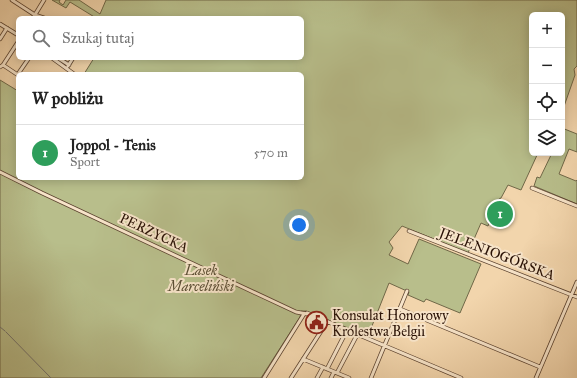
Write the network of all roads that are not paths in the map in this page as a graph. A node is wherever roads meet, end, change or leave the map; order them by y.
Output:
1 (12, 0) edge
2 (44, 0) edge
3 (34, 16) edge
4 (0, 24) edge
5 (6, 28) junction
6 (16, 34) edge
7 (0, 39) edge
8 (16, 45) edge
9 (28, 60) edge
10 (56, 60) edge
11 (60, 60) edge
12 (72, 60) edge
13 (2, 66) edge
14 (68, 66) junction
15 (20, 72) edge
16 (70, 72) edge
17 (16, 74) edge
18 (0, 172) edge
19 (532, 188) dead end
20 (577, 206) edge
21 (409, 231) dead end
22 (577, 282) edge
23 (407, 291) dead end
24 (571, 295) junction
25 (577, 297) edge
26 (400, 309) junction
27 (306, 314) junction
28 (326, 322) junction
29 (347, 330) junction
30 (357, 335) junction
31 (384, 346) junction
32 (303, 359) junction
33 (540, 367) junction
34 (325, 368) junction
35 (336, 372) junction
36 (343, 377) edge
37 (264, 378) edge
38 (291, 378) edge
39 (317, 378) edge
40 (331, 378) edge
41 (349, 378) edge
42 (371, 378) edge
43 (461, 378) edge
44 (536, 378) edge

1 - 3 street
2 - 3 street
4 - 5 street
5 - 6 street
5 - 7 street
8 - 13 street
9 - 15 street
10 - 14 street
11 - 14 street
12 - 14 street
13 - 17 street
14 - 16 street
18 - 27 street, PERZYCKA
19 - 20 street
21 - 24 street, JELENIOGÓRSKA
22 - 24 street
23 - 26 street
24 - 25 street, JELENIOGÓRSKA
24 - 33 street
26 - 31 street
26 - 33 street
27 - 28 street, PERZYCKA
27 - 37 street
28 - 29 street, PERZYCKA
28 - 32 street
29 - 30 street, PERZYCKA
29 - 34 street
30 - 31 street, PERZYCKA
30 - 35 street
31 - 42 street
31 - 43 street, PERZYCKA
32 - 34 street
32 - 38 street
33 - 44 street
34 - 35 street
34 - 39 street
35 - 36 street
35 - 40 street
36 - 41 street

